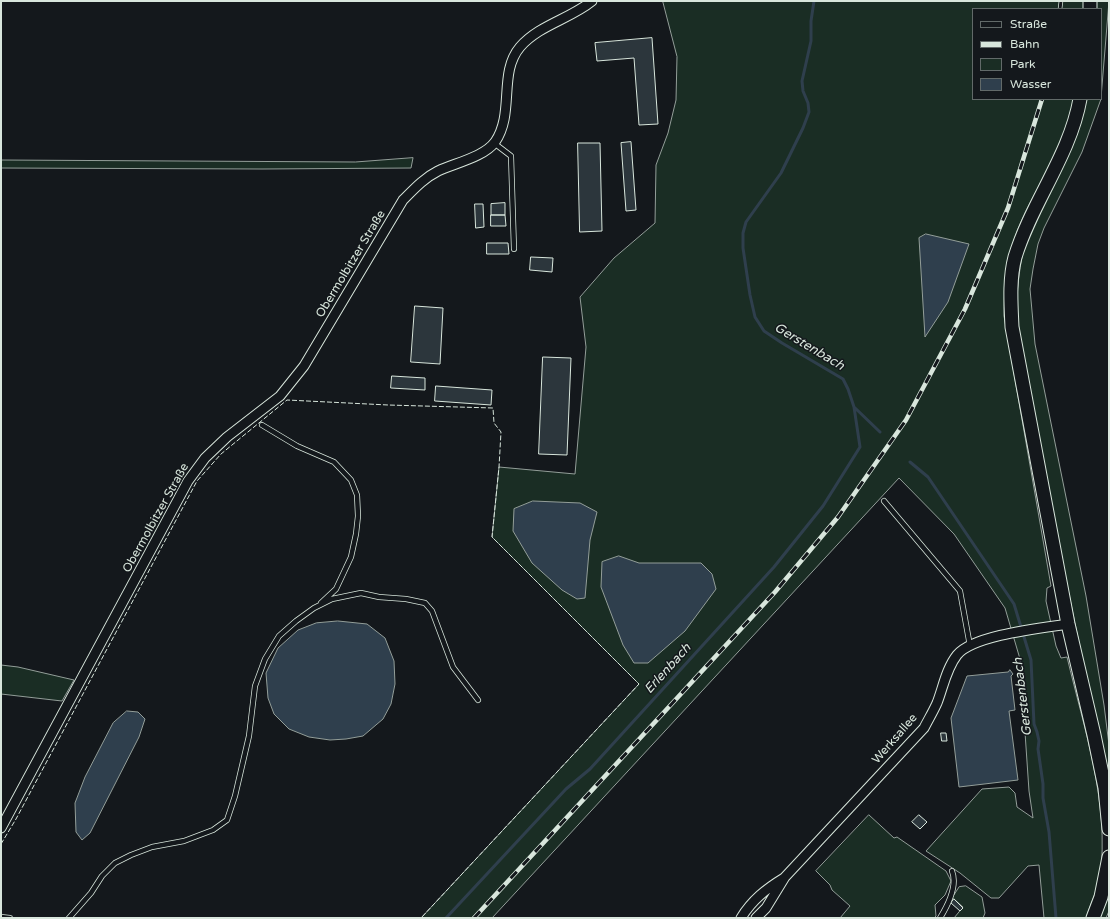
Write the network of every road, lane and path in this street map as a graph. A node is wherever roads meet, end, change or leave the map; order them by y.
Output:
1 (592, 1) edge
2 (1080, 100) edge
3 (494, 144) junction
4 (514, 249) dead end
5 (262, 425) dead end
6 (884, 501) dead end
7 (314, 608) junction
8 (1068, 624) junction
9 (970, 646) junction
10 (478, 700) dead end
11 (1, 828) edge
12 (1109, 829) edge
13 (1109, 857) edge
14 (952, 871) dead end
15 (785, 877) junction
16 (1, 917) edge
17 (10, 918) edge
18 (69, 918) edge
19 (740, 918) edge
20 (756, 918) edge
21 (940, 918) edge
22 (1093, 918) edge

1 - 3 street
2 - 8 street
3 - 4 lane
3 - 11 street, Obermolbitzer Straße
5 - 7 lane
6 - 9 lane
7 - 10 lane
7 - 18 lane
8 - 9 street, Werksallee
8 - 12 street
9 - 15 street, Werksallee
13 - 22 street
14 - 21 lane
15 - 19 street, Werksallee
15 - 20 street, Werksallee
16 - 17 lane

